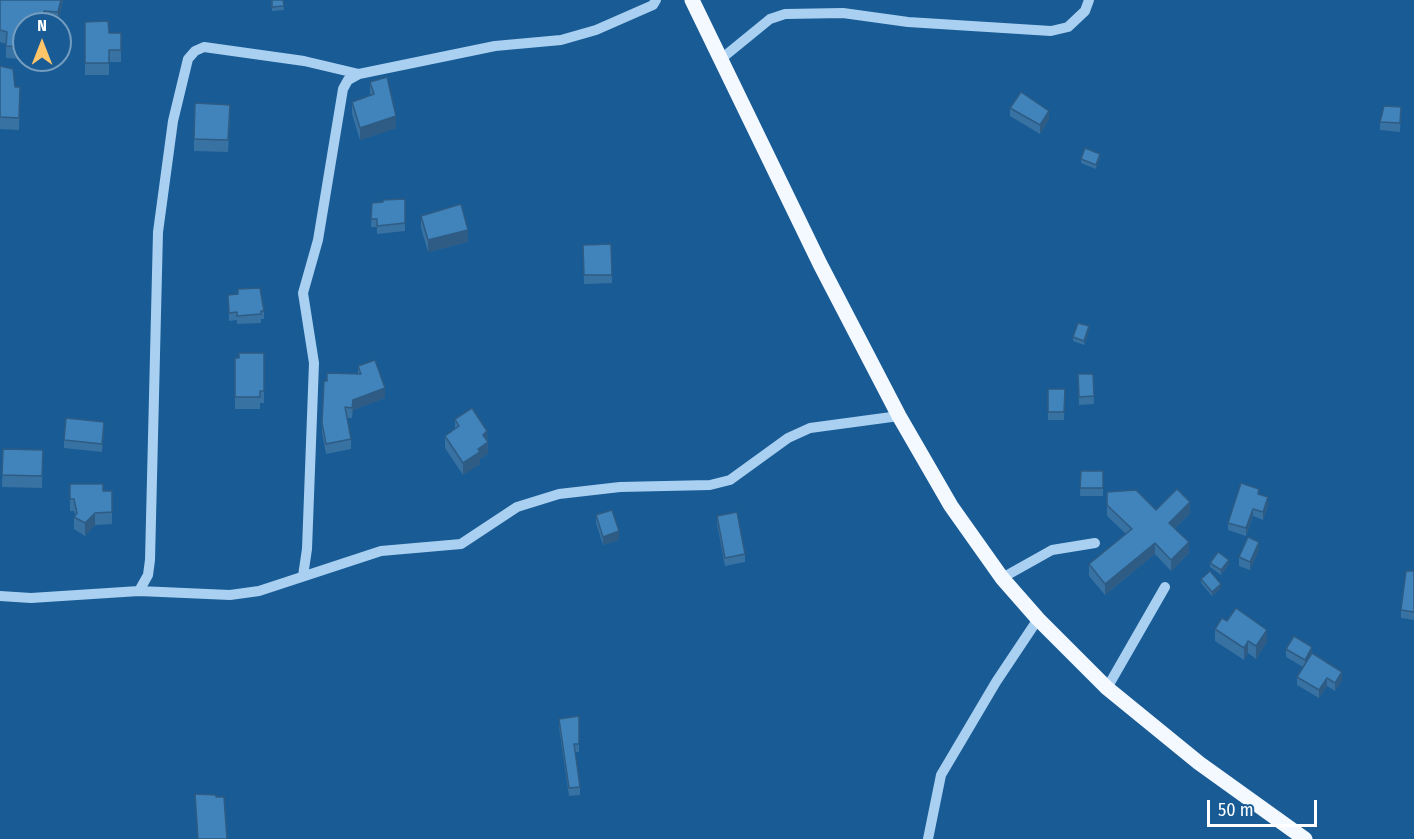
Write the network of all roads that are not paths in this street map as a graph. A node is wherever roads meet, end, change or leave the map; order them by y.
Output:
1 (656, 0) edge
2 (692, 0) edge
3 (1089, 0) edge
4 (721, 59) junction
5 (360, 74) junction
6 (899, 416) junction
7 (1095, 543) dead end
8 (303, 576) junction
9 (1002, 578) junction
10 (1165, 587) dead end
11 (140, 591) junction
12 (0, 596) edge
13 (1038, 620) junction
14 (1107, 688) junction
15 (1286, 834) edge
16 (928, 839) edge
17 (1305, 839) edge

1 - 5 street
2 - 4 main road
3 - 4 street
4 - 6 main road
5 - 8 street
5 - 11 street
6 - 8 street
6 - 9 main road
7 - 9 street
8 - 11 street
9 - 13 main road
10 - 14 street
11 - 12 street
13 - 14 main road
13 - 16 street
14 - 15 main road
15 - 17 main road

